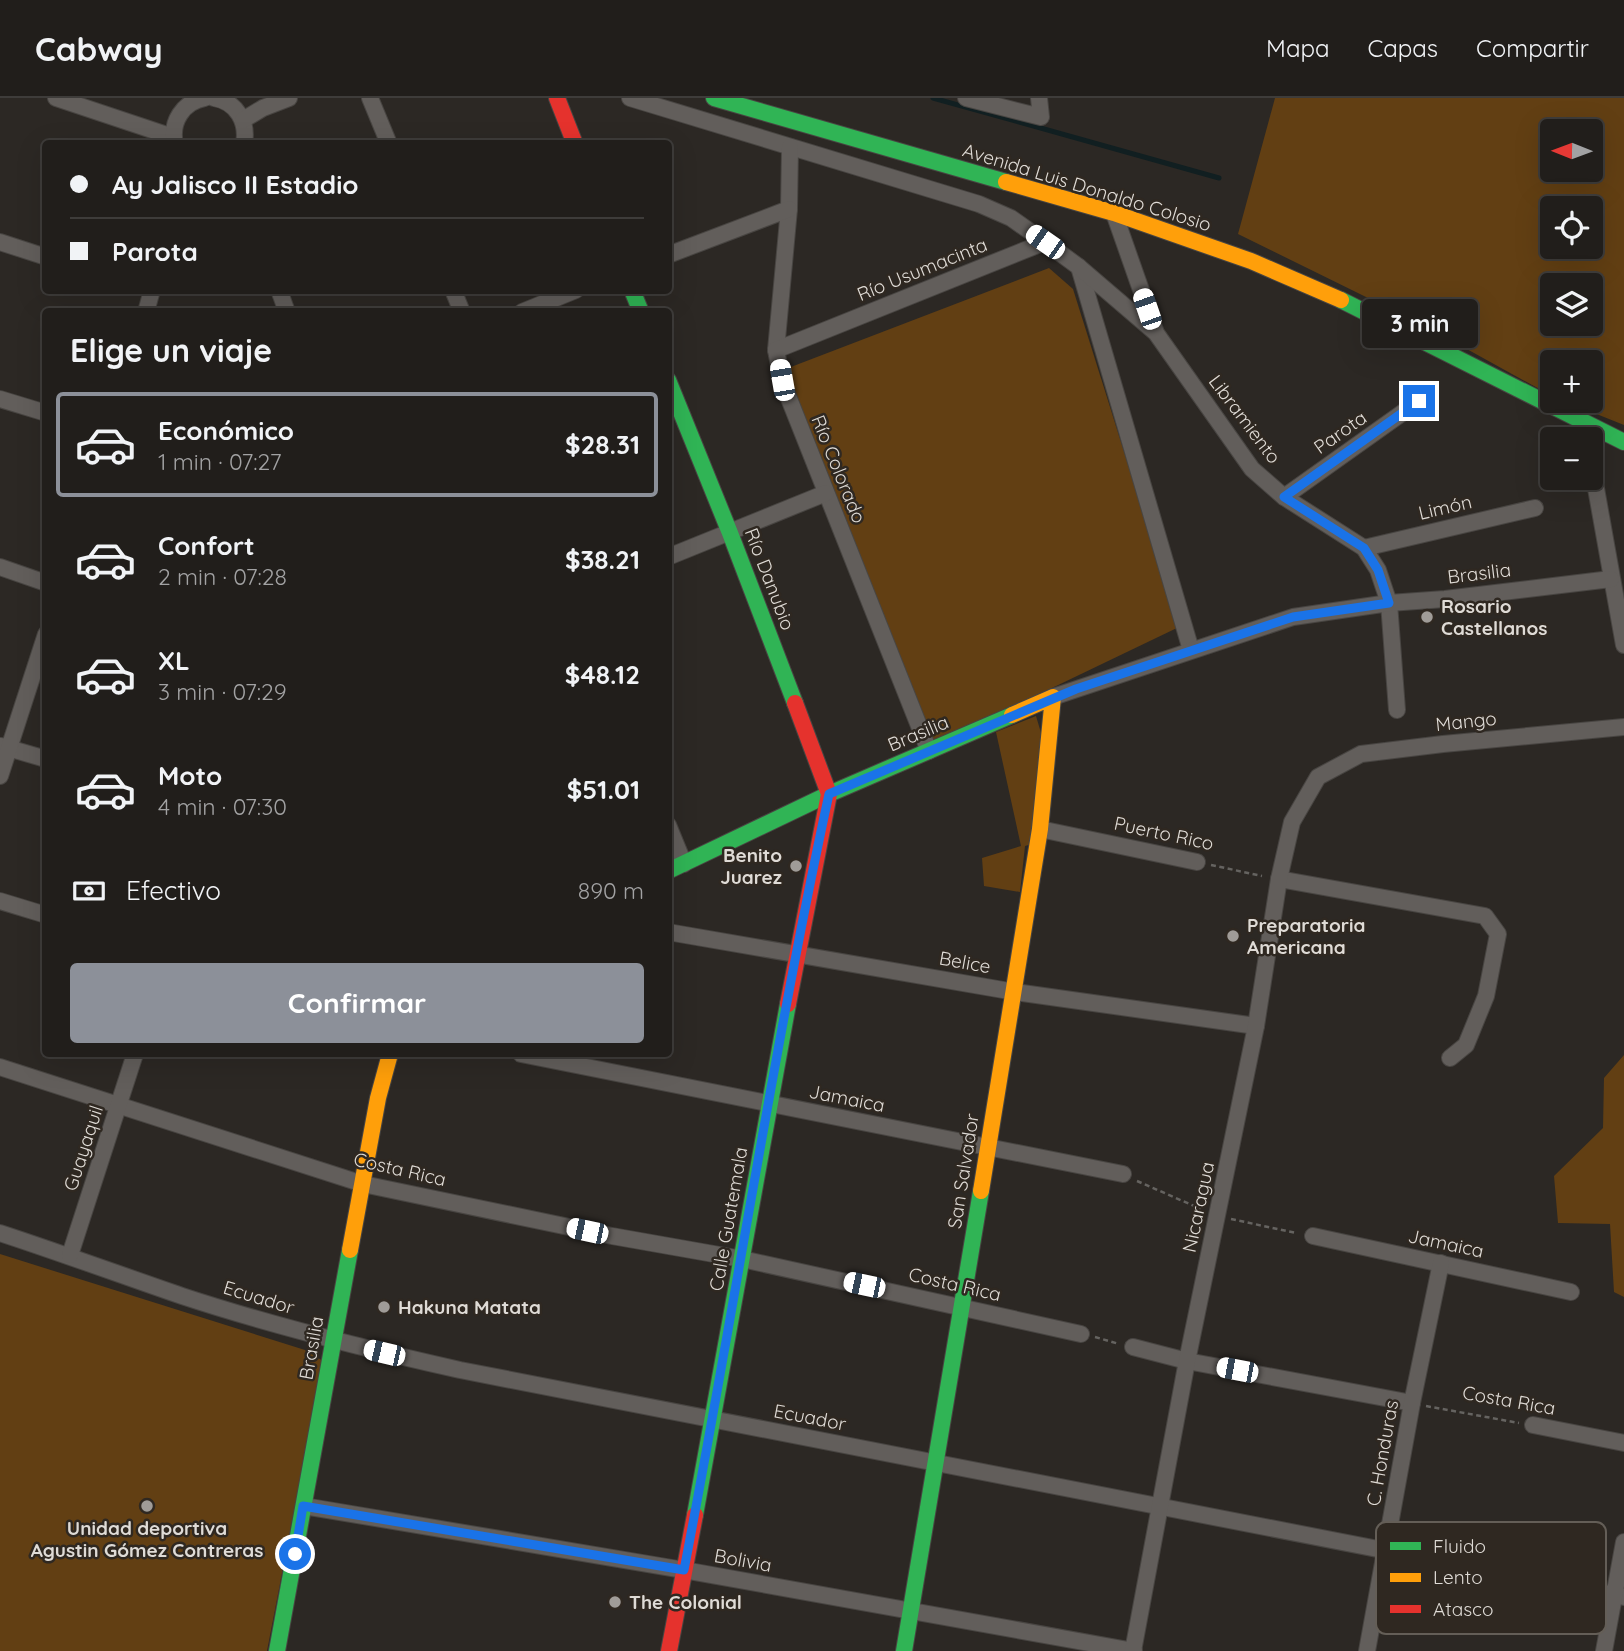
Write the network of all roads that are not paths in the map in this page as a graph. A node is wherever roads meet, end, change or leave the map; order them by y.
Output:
1 (56, 98) edge
2 (199, 98) edge
3 (205, 98) edge
4 (214, 98) edge
5 (289, 98) edge
6 (370, 98) edge
7 (557, 98) edge
8 (630, 98) edge
9 (714, 98) edge
10 (966, 98) edge
11 (1039, 98) edge
12 (751, 104) edge
13 (243, 120) junction
14 (174, 140) edge
15 (245, 140) edge
16 (387, 140) edge
17 (573, 140) edge
18 (790, 147) junction
19 (789, 209) junction
20 (1114, 214) junction
21 (0, 242) edge
22 (1045, 242) junction
23 (672, 253) edge
24 (42, 256) edge
25 (1079, 267) junction
26 (566, 294) edge
27 (532, 308) edge
28 (1156, 333) junction
29 (776, 350) junction
30 (672, 390) edge
31 (0, 399) edge
32 (1419, 401) dead end
33 (42, 412) edge
34 (1624, 442) edge
35 (1596, 490) edge
36 (826, 493) junction
37 (1284, 497) junction
38 (1535, 508) dead end
39 (730, 533) junction
40 (1364, 548) junction
41 (672, 555) edge
42 (0, 567) edge
43 (1611, 579) junction
44 (42, 582) edge
45 (1389, 603) junction
46 (42, 645) edge
47 (1624, 645) edge
48 (1191, 650) junction
49 (1053, 697) junction
50 (1396, 710) dead end
51 (1624, 727) edge
52 (5, 747) edge
53 (929, 751) junction
54 (42, 758) edge
55 (0, 776) edge
56 (1318, 777) joint
57 (829, 794) junction
58 (1040, 829) junction
59 (672, 834) edge
60 (1197, 862) road end
61 (684, 863) junction
62 (672, 869) edge
63 (1279, 879) junction
64 (0, 901) edge
65 (42, 914) edge
66 (672, 933) edge
67 (797, 955) junction
68 (1015, 992) junction
69 (1256, 1026) junction
70 (134, 1057) edge
71 (389, 1057) edge
72 (536, 1057) edge
73 (1450, 1058) dead end
74 (0, 1067) edge
75 (119, 1104) junction
76 (769, 1105) junction
77 (987, 1147) junction
78 (1123, 1174) dead end
79 (363, 1184) junction
80 (0, 1233) edge
81 (1313, 1236) dead end
82 (70, 1255) junction
83 (742, 1259) junction
84 (1441, 1263) junction
85 (1570, 1292) dead end
86 (963, 1306) junction
87 (1081, 1334) road end
88 (333, 1342) junction
89 (1133, 1347) road end
90 (1187, 1361) junction
91 (1412, 1404) junction
92 (714, 1420) junction
93 (1533, 1426) road end
94 (1624, 1443) edge
95 (934, 1463) junction
96 (303, 1506) junction
97 (1158, 1507) junction
98 (1390, 1522) edge
99 (1624, 1542) edge
100 (1376, 1547) edge
101 (684, 1570) junction
102 (1619, 1596) edge
103 (1376, 1600) edge
104 (911, 1612) junction
105 (277, 1651) edge
106 (669, 1651) edge
107 (904, 1651) edge
108 (1133, 1651) edge
109 (1367, 1651) edge
110 (1604, 1651) edge

1 - 14 street
2 - 3 street
2 - 14 street
4 - 13 street
5 - 13 street
6 - 16 street
7 - 17 street
8 - 18 street
9 - 12 street, Avenida Luis Donaldo Colosio
10 - 11 street
12 - 20 street, Avenida Luis Donaldo Colosio
13 - 15 street
18 - 19 street, Río Colorado
18 - 22 street
19 - 23 street
19 - 29 street, Río Colorado
20 - 28 street
20 - 34 street, Avenida Luis Donaldo Colosio
21 - 24 street
22 - 25 street
22 - 29 street, Río Usumacinta
25 - 28 street, Libramiento
25 - 48 street
26 - 27 street
28 - 37 street, Libramiento
29 - 36 street, Río Colorado
30 - 39 street, Río Danubio
31 - 33 street
32 - 37 street, Parota
35 - 43 street
36 - 39 street
36 - 53 street, Río Colorado
37 - 40 street, Libramiento
38 - 40 street, Limón
39 - 41 street
39 - 57 street, Río Danubio
40 - 45 street, Libramiento
42 - 44 street
43 - 45 street, Brasilia
43 - 47 street
45 - 48 street, Brasilia
45 - 50 street, Libramiento
46 - 52 street
48 - 49 street, Brasilia
49 - 53 street, Brasilia
49 - 58 street, San Salvador
51 - 56 street, Mango
52 - 54 street
52 - 55 street
53 - 57 street, Brasilia
56 - 63 street, Nicaragua
57 - 61 street, Brasilia
57 - 67 street, Calle Guatemala
58 - 60 street, Puerto Rico
58 - 68 street, San Salvador
59 - 61 street
61 - 62 street, Brasilia
63 - 69 street, Nicaragua
63 - 73 street
64 - 65 street
66 - 67 street, Belice
67 - 68 street, Belice
67 - 76 street, Calle Guatemala
68 - 69 street, Belice
68 - 77 street, San Salvador
69 - 90 street, Nicaragua
70 - 75 street, Guayaquil
71 - 79 street, Brasilia
72 - 76 street, Jamaica
74 - 75 street, Costa Rica
75 - 79 street, Costa Rica
75 - 82 street, Guayaquil
76 - 77 street, Jamaica
76 - 83 street, Calle Guatemala
77 - 78 street, Jamaica
77 - 86 street, San Salvador
79 - 83 street, Costa Rica
79 - 88 street, Brasilia
80 - 82 street, Ecuador
81 - 84 street, Jamaica
82 - 88 street, Ecuador
83 - 86 street, Costa Rica
83 - 92 street, Calle Guatemala
84 - 85 street, Jamaica
84 - 91 street, C. Honduras
86 - 87 street, Costa Rica
86 - 95 street, San Salvador
88 - 92 street, Ecuador
88 - 96 street, Brasilia
89 - 90 street
90 - 91 street
90 - 97 street, Nicaragua
91 - 98 street, C. Honduras
92 - 95 street, Ecuador
92 - 101 street, Calle Guatemala
93 - 94 street, Costa Rica
95 - 97 street, Ecuador
95 - 104 street, San Salvador
96 - 101 street, Bolivia
96 - 105 street, Brasilia
97 - 100 street, Ecuador
97 - 108 street, Nicaragua
99 - 102 street
101 - 104 street, Bolivia
101 - 106 street, Calle Guatemala
102 - 110 street
103 - 109 street, C. Honduras
104 - 107 street, San Salvador
104 - 108 street, Bolivia

